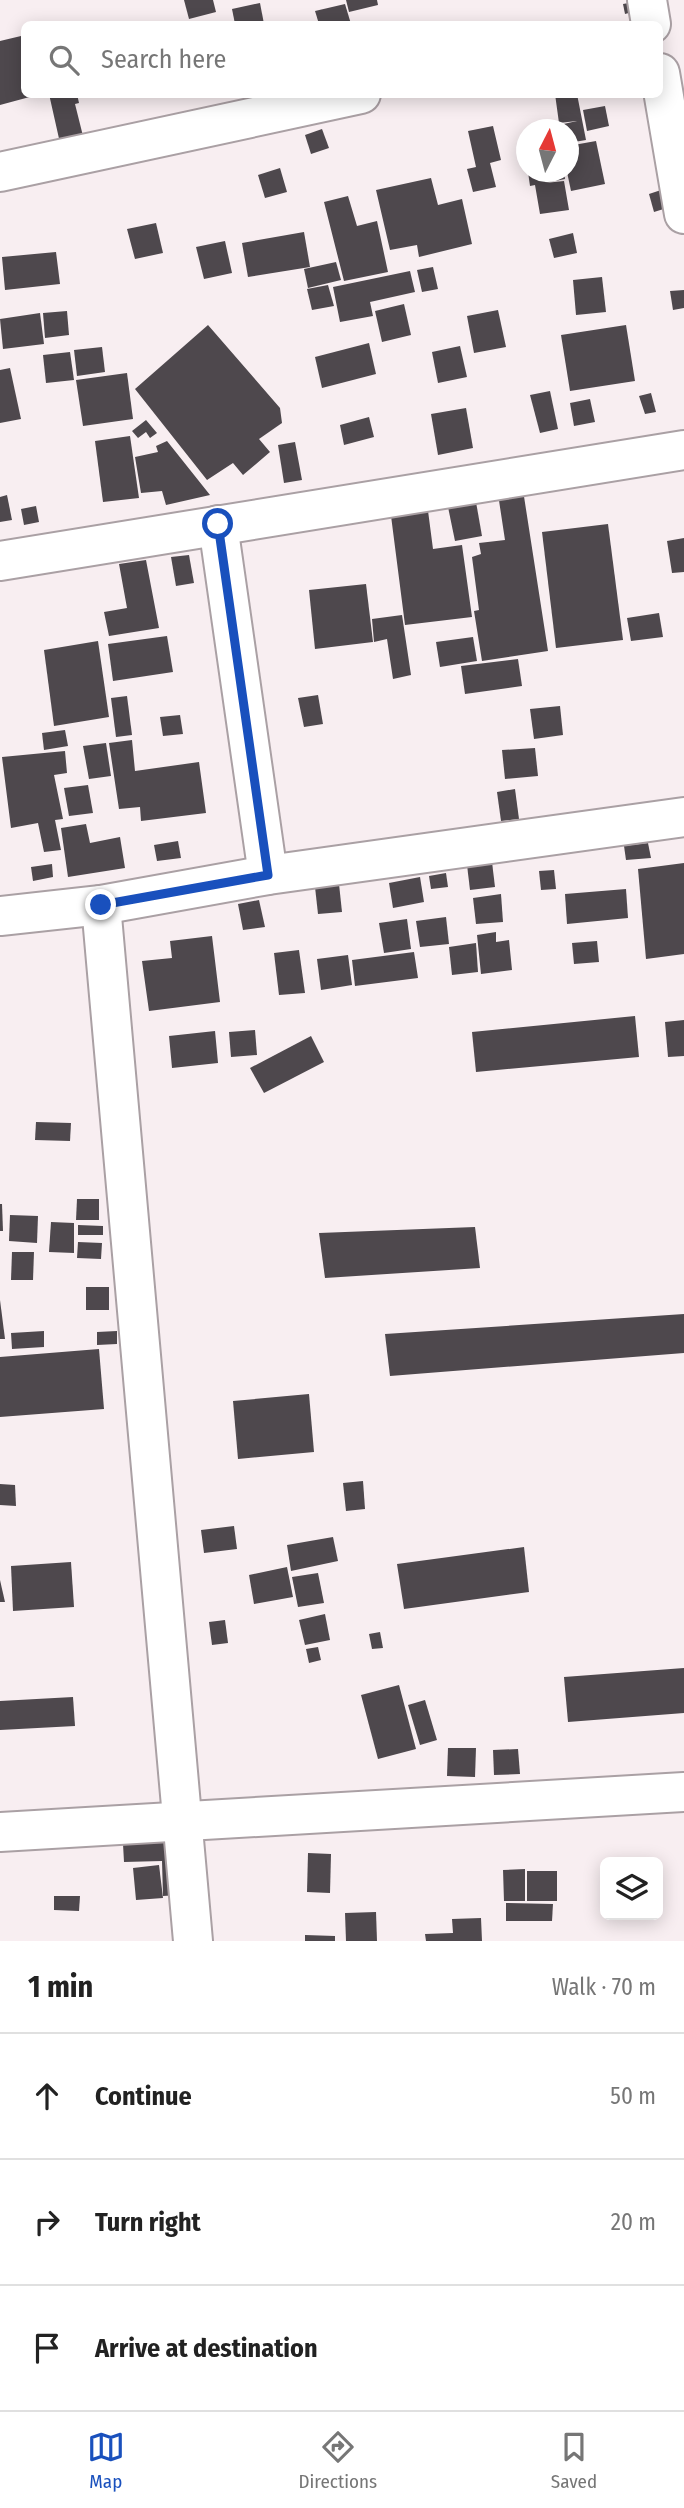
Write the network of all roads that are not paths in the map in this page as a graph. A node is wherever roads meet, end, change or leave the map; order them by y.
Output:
1 (647, 0) edge
2 (650, 21) edge
3 (684, 64) edge
4 (663, 70) edge
5 (663, 89) edge
6 (342, 98) edge
7 (0, 172) edge
8 (684, 214) edge
9 (684, 450) edge
10 (218, 524) junction
11 (0, 561) edge
12 (684, 817) edge
13 (268, 875) junction
14 (101, 905) junction
15 (0, 916) edge
16 (684, 1793) edge
17 (182, 1820) junction
18 (0, 1832) edge
19 (193, 1941) edge

1 - 2 street
3 - 4 street
5 - 8 street
6 - 7 street
9 - 10 street
10 - 11 street
10 - 13 street
12 - 13 street
13 - 14 street
14 - 15 street
14 - 17 street
16 - 17 street
17 - 18 street
17 - 19 street

